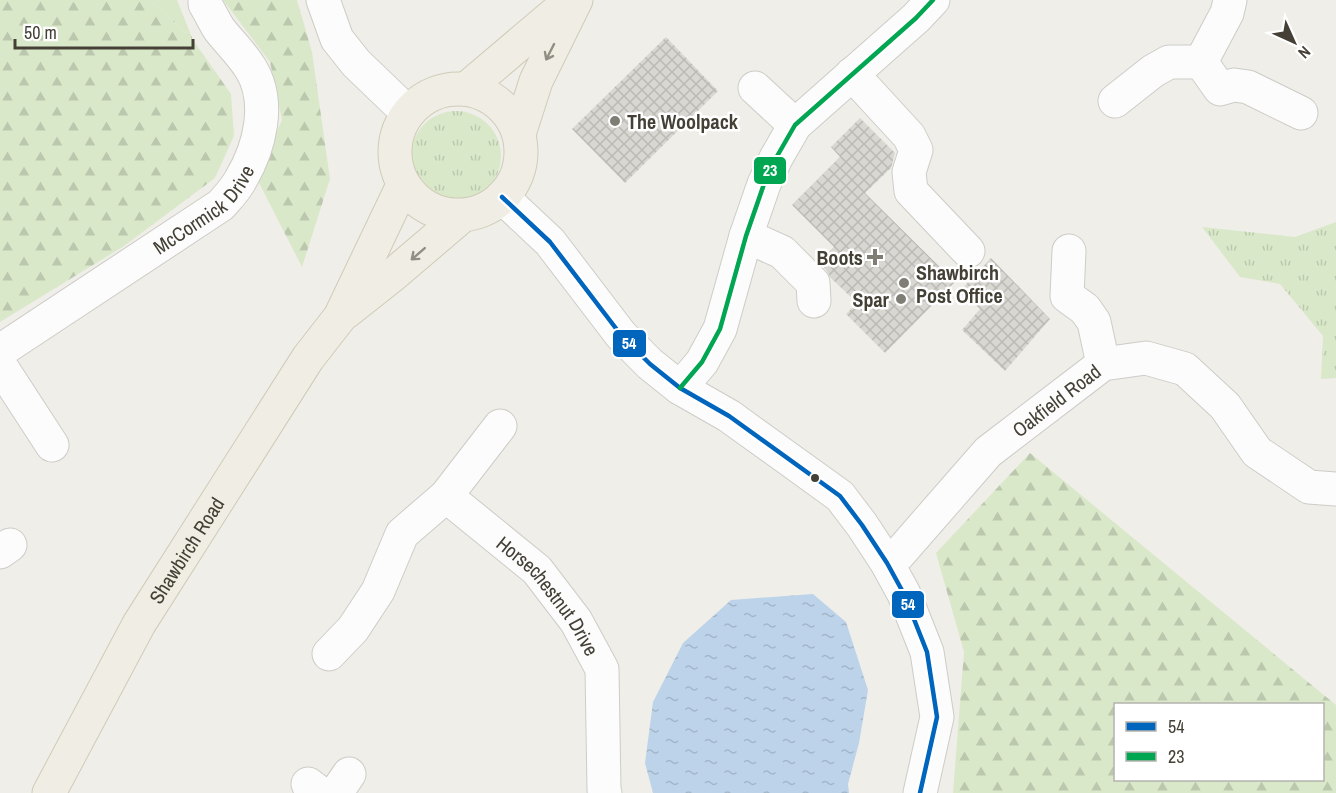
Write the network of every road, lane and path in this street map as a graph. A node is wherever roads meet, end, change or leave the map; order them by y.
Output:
1 (205, 0) edge
2 (323, 0) edge
3 (572, 0) edge
4 (576, 0) edge
5 (1230, 0) edge
6 (916, 6) edge
7 (1201, 62) junction
8 (852, 74) junction
9 (755, 88) dead end
10 (466, 89) junction
11 (1115, 101) dead end
12 (408, 112) junction
13 (1301, 112) dead end
14 (795, 125) junction
15 (519, 134) junction
16 (403, 185) junction
17 (502, 197) junction
18 (462, 216) junction
19 (746, 236) junction
20 (968, 251) dead end
21 (1069, 251) dead end
22 (814, 301) dead end
23 (340, 317) junction
24 (0, 351) edge
25 (0, 364) edge
26 (1103, 364) junction
27 (680, 388) junction
28 (500, 426) dead end
29 (52, 445) dead end
30 (1336, 489) edge
31 (446, 496) junction
32 (887, 563) junction
33 (328, 654) dead end
34 (49, 793) edge
35 (605, 793) edge
36 (920, 793) edge

1 - 24 street, McCormick Drive
2 - 12 street
3 - 10 main road
4 -> 15 main road
5 - 7 street
6 - 8 street
7 - 11 street
7 - 13 street
8 - 14 street
8 - 20 street
9 - 14 street
10 - 12 main road
10 - 15 main road
12 - 16 main road
14 - 19 street
15 - 17 main road
16 - 18 main road
16 - 23 main road, Shawbirch Road
17 - 18 main road
17 - 27 street
18 -> 23 main road, Shawbirch Road
19 - 22 street
19 - 27 street
21 - 26 street
23 - 34 main road, Shawbirch Road
25 - 29 street
26 - 30 street, Oakfield Road
26 - 32 street, Oakfield Road
27 - 32 street
28 - 31 street
31 - 33 street
31 - 35 street, Horsechestnut Drive
32 - 36 street

